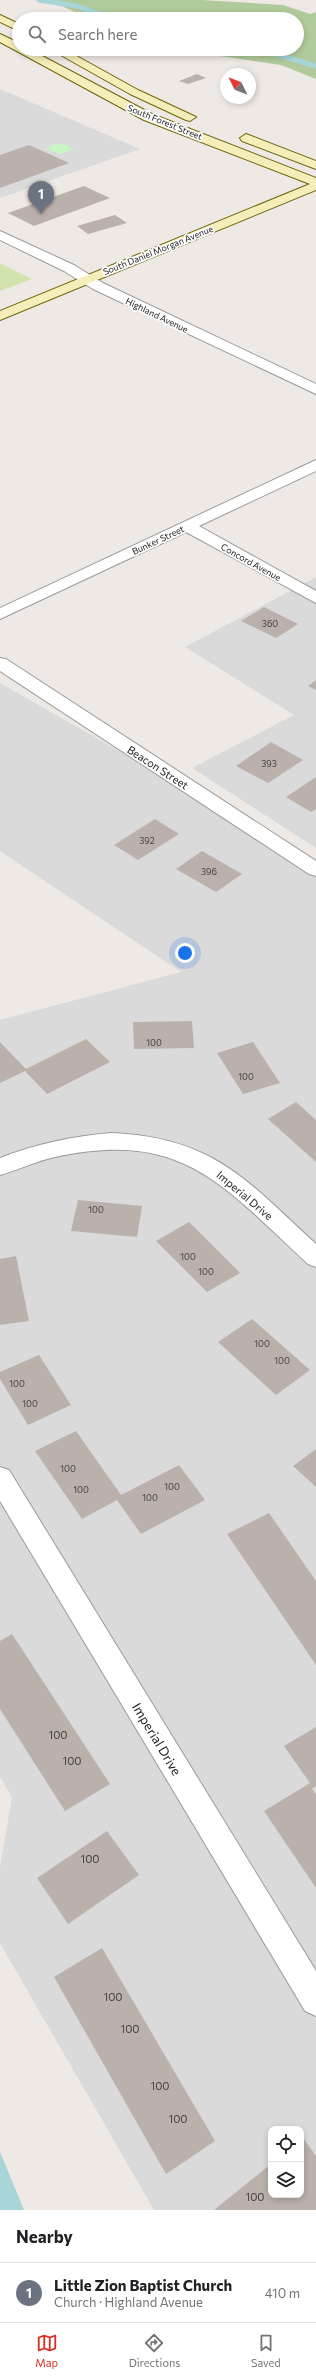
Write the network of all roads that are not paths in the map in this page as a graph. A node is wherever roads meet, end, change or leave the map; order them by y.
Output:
1 (0, 18) edge
2 (12, 24) edge
3 (0, 37) edge
4 (12, 44) edge
5 (35, 56) edge
6 (69, 56) edge
7 (199, 120) dead end
8 (235, 134) dead end
9 (316, 165) edge
10 (316, 182) edge
11 (316, 186) edge
12 (0, 235) edge
13 (87, 279) junction
14 (0, 316) edge
15 (316, 390) edge
16 (316, 465) edge
17 (187, 526) junction
18 (316, 598) edge
19 (0, 614) edge
20 (0, 664) edge
21 (316, 870) edge
22 (0, 1167) edge
23 (316, 1258) edge
24 (0, 1478) edge
25 (316, 2000) edge

1 - 2 street
3 - 4 street, South Forest Street
5 - 10 street, South Forest Street
6 - 7 street, South Forest Street
8 - 9 street
11 - 13 street, South Daniel Morgan Avenue
12 - 13 street, Highland Avenue
13 - 14 street, South Daniel Morgan Avenue
13 - 15 street, Highland Avenue
16 - 17 street, Bunker Street
17 - 18 street, Concord Avenue
17 - 19 street, Bunker Street
20 - 21 street, Beacon Street
22 - 23 street, Imperial Drive
24 - 25 street, Imperial Drive

